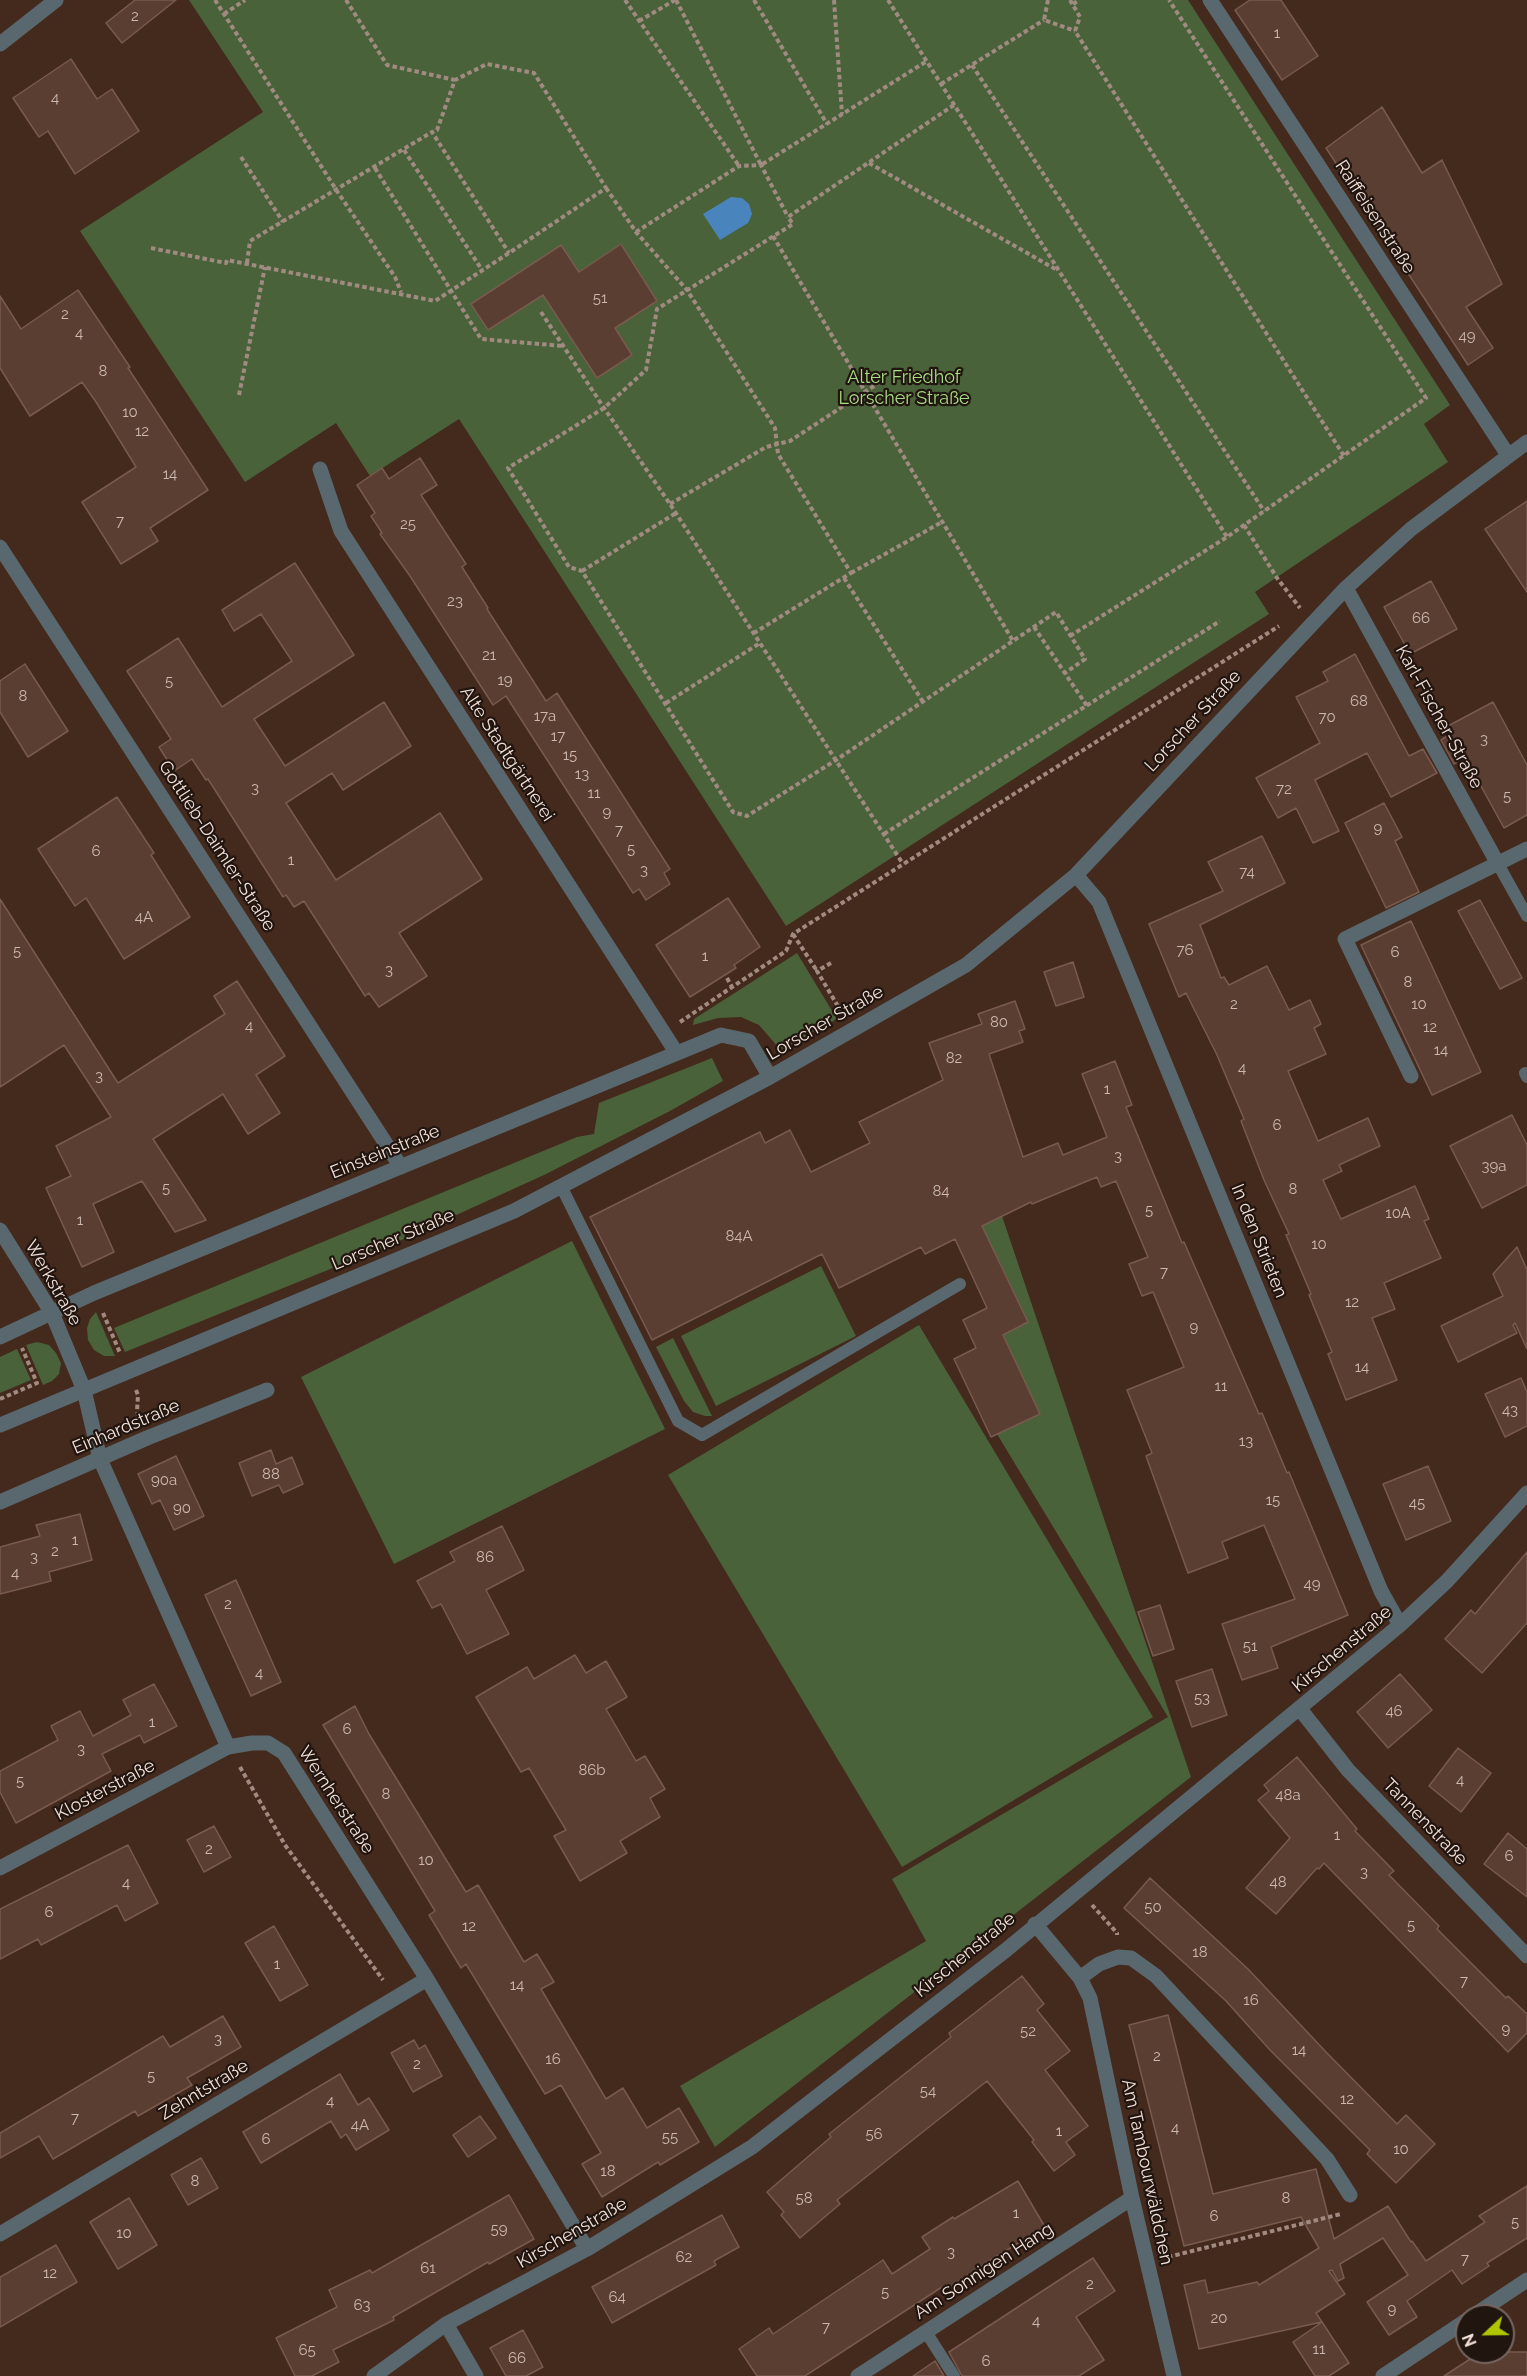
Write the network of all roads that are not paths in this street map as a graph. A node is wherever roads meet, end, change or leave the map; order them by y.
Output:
1 (56, 0) edge
2 (1210, 0) edge
3 (0, 44) edge
4 (1527, 442) edge
5 (1508, 455) junction
6 (320, 469) dead end
7 (0, 547) edge
8 (1346, 588) junction
9 (1527, 849) edge
10 (1498, 864) junction
11 (1076, 875) junction
12 (1527, 916) edge
13 (676, 1052) junction
14 (770, 1077) junction
15 (1411, 1077) dead end
16 (401, 1167) junction
17 (561, 1186) junction
18 (0, 1230) edge
19 (960, 1284) dead end
20 (52, 1313) junction
21 (7, 1334) edge
22 (84, 1390) junction
23 (267, 1390) dead end
24 (0, 1425) edge
25 (100, 1459) junction
26 (1527, 1492) edge
27 (0, 1502) edge
28 (1400, 1625) junction
29 (1300, 1709) junction
30 (228, 1747) junction
31 (0, 1868) edge
32 (1035, 1924) junction
33 (1527, 1956) edge
34 (427, 1978) junction
35 (1080, 1978) junction
36 (1350, 2195) road end
37 (1132, 2198) junction
38 (0, 2234) edge
39 (587, 2249) junction
40 (1527, 2280) edge
41 (1491, 2304) edge
42 (446, 2324) junction
43 (1455, 2328) edge
44 (926, 2332) junction
45 (374, 2376) edge
46 (476, 2376) edge
47 (858, 2376) edge
48 (954, 2376) edge
49 (1174, 2376) edge
50 (1383, 2376) edge

1 - 3 street
2 - 5 street, Raiffeisenstraße
4 - 5 street, Lorscher Straße
5 - 8 street, Lorscher Straße
6 - 13 street, Alte Stadtgärtnerei
7 - 16 street, Gottlieb-Daimler-Straße
8 - 10 street, Karl-Fischer-Straße
8 - 11 street, Lorscher Straße
9 - 10 street
10 - 12 lane
10 - 15 street
11 - 14 street, Lorscher Straße
11 - 28 street, In den Strieten
13 - 14 street, Einsteinstraße
13 - 16 street, Einsteinstraße
14 - 17 street, Lorscher Straße
16 - 20 street, Einsteinstraße
17 - 19 lane
17 - 22 street, Lorscher Straße
18 - 20 street, Werkstraße
20 - 21 street, Einsteinstraße
20 - 22 street, Werkstraße
22 - 24 street, Lorscher Straße
22 - 25 street
23 - 25 street, Einhardstraße
25 - 27 street, Einhardstraße
25 - 30 street
26 - 28 street, Kirschenstraße
28 - 29 street, Kirschenstraße
29 - 32 street, Kirschenstraße
29 - 33 street, Tannenstraße
30 - 31 street, Klosterstraße
30 - 34 street, Wernherstraße
32 - 35 street, Am Tambourwäldchen
32 - 39 street, Kirschenstraße
34 - 38 street, Zehntstraße
34 - 39 street, Wernherstraße
35 - 36 street
35 - 37 street, Am Tambourwäldchen
37 - 44 street, Am Sonnigen Hang
37 - 49 street, Am Tambourwäldchen
39 - 42 street, Kirschenstraße
40 - 41 street
42 - 45 street, Kirschenstraße
42 - 46 street
43 - 50 street
44 - 47 street, Am Sonnigen Hang
44 - 48 lane

